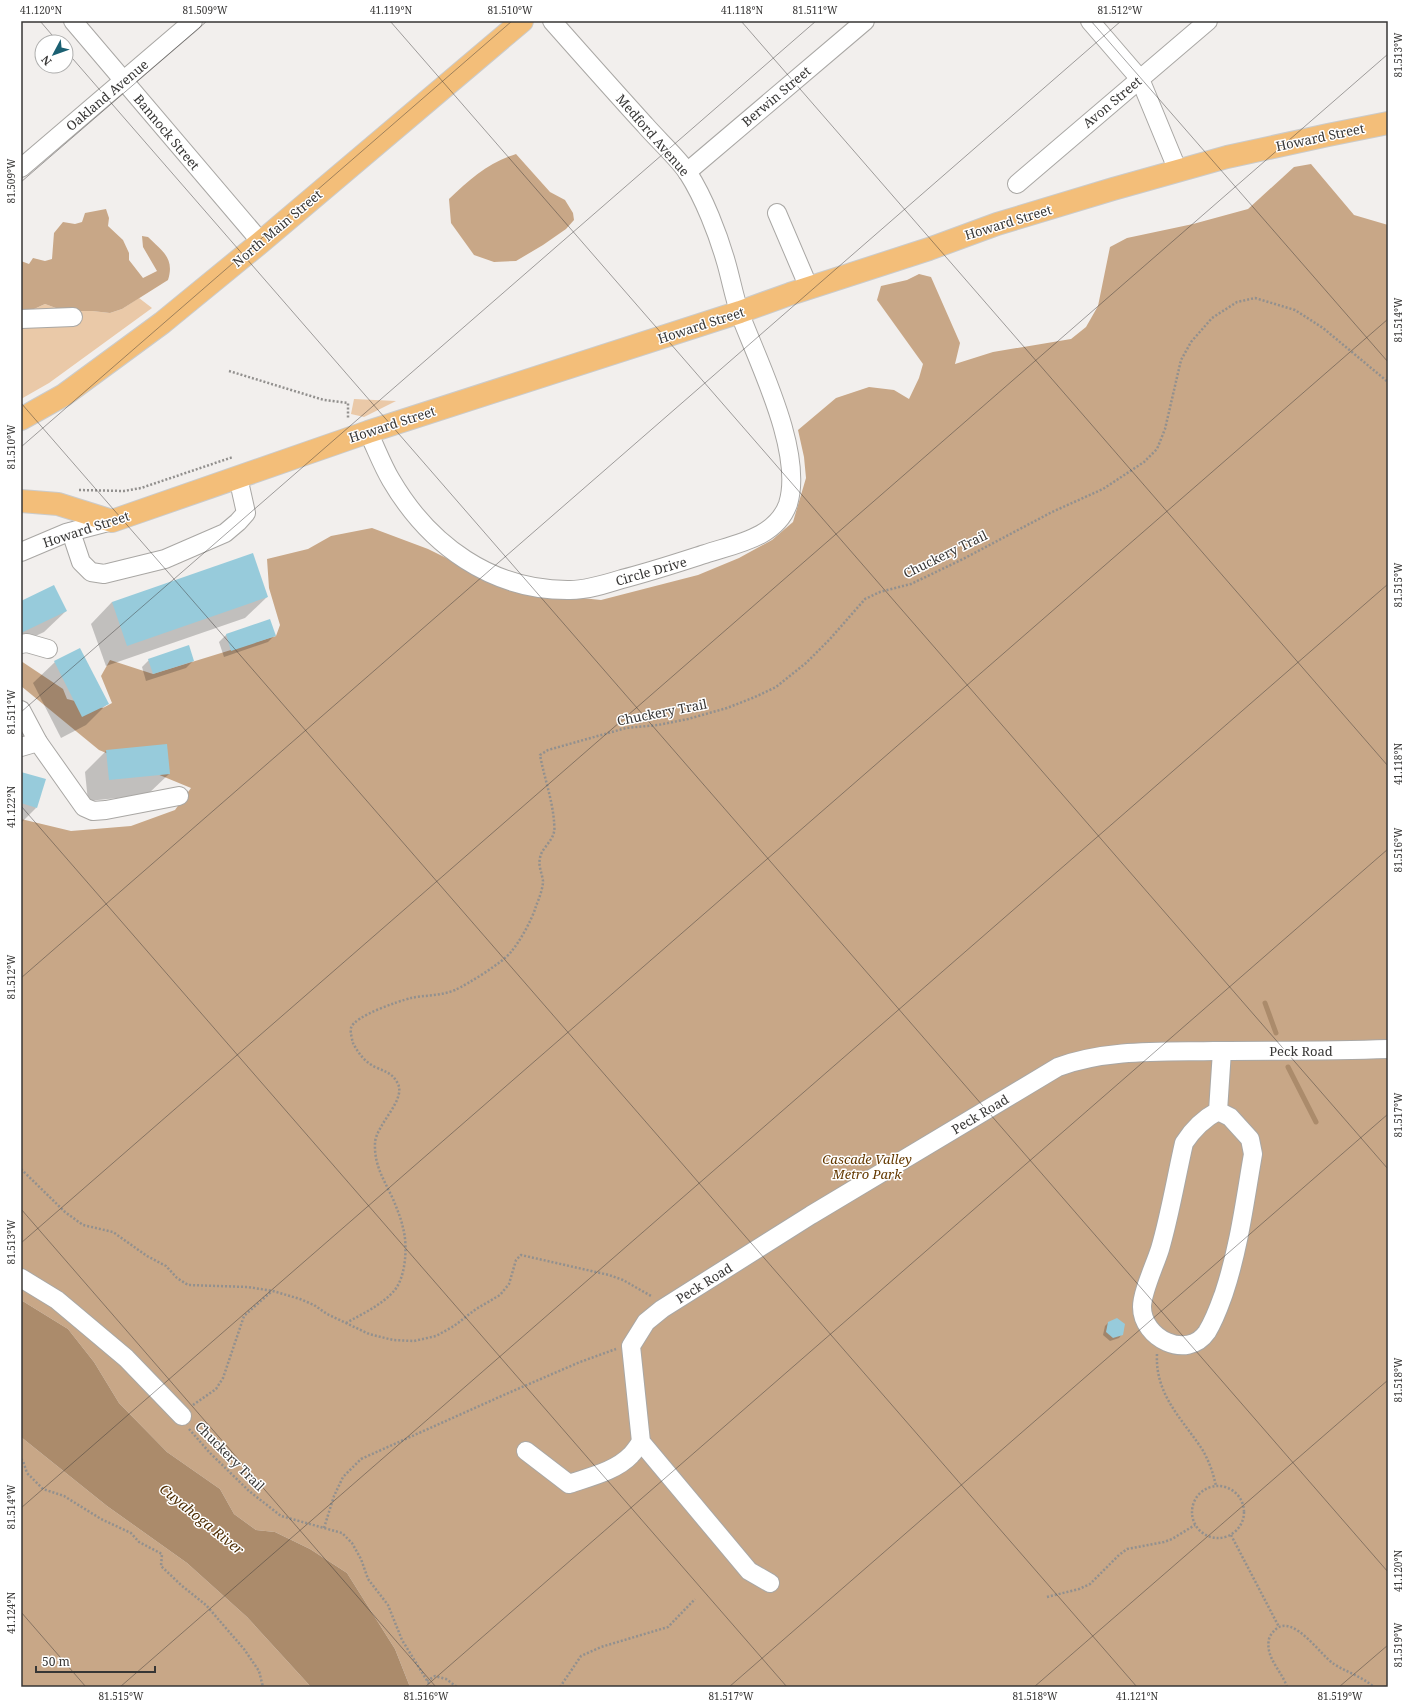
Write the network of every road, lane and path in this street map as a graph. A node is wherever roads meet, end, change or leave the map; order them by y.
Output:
1 (73, 21) edge
2 (193, 21) edge
3 (522, 21) edge
4 (552, 21) edge
5 (865, 21) edge
6 (1090, 21) edge
7 (1208, 21) edge
8 (1140, 79) junction
9 (124, 80) junction
10 (1388, 124) edge
11 (21, 168) edge
12 (1178, 170) junction
13 (687, 172) junction
14 (1016, 184) dead end
15 (777, 213) dead end
16 (261, 242) junction
17 (809, 288) junction
18 (740, 312) junction
19 (73, 317) dead end
20 (21, 319) edge
21 (229, 371) dead end
22 (1388, 382) edge
23 (21, 420) edge
24 (341, 422) dead end
25 (368, 432) junction
26 (239, 455) dead end
27 (238, 477) junction
28 (77, 490) dead end
29 (21, 501) edge
30 (112, 521) junction
31 (71, 532) junction
32 (21, 552) edge
33 (21, 644) edge
34 (48, 648) dead end
35 (21, 710) edge
36 (38, 742) junction
37 (21, 747) edge
38 (179, 796) dead end
39 (1388, 1049) edge
40 (1222, 1051) junction
41 (1218, 1111) junction
42 (21, 1169) edge
43 (21, 1278) edge
44 (273, 1291) junction
45 (662, 1309) junction
46 (346, 1323) junction
47 (1160, 1340) junction
48 (631, 1346) junction
49 (182, 1416) junction
50 (641, 1442) junction
51 (526, 1451) dead end
52 (21, 1459) edge
53 (1216, 1486) junction
54 (1195, 1526) junction
55 (324, 1528) junction
56 (1231, 1535) junction
57 (770, 1583) dead end
58 (1047, 1597) dead end
59 (695, 1599) dead end
60 (1279, 1627) junction
61 (427, 1681) junction
62 (263, 1687) edge
63 (430, 1687) edge
64 (457, 1687) edge
65 (560, 1687) edge
66 (1287, 1687) edge
67 (1374, 1687) edge

1 - 9 street, Bannock Street
2 - 9 street, Oakland Avenue
3 - 16 main road, North Main Street
4 - 13 street, Medford Avenue
5 - 13 street, Berwin Street
6 - 8 street
7 - 8 street, Avon Street
8 - 12 street
8 - 14 street, Avon Street
9 - 11 street, Oakland Avenue
9 - 16 street, Bannock Street
10 - 12 main road, Howard Street
12 - 17 main road, Howard Street
13 - 18 street, Medford Avenue
15 - 17 street
16 - 23 main road, North Main Street
17 - 18 main road, Howard Street
18 - 25 main road, Howard Street
18 - 25 street, Circle Drive
19 - 20 street
21 - 24 path
22 - 46 path, Chuckery Trail
25 - 27 main road, Howard Street
26 - 28 path
27 - 30 main road, Howard Street
27 - 31 street
29 - 30 main road
30 - 31 street, Howard Street
31 - 32 street, Howard Street
33 - 34 street
35 - 36 street
36 - 37 street
36 - 38 street
39 - 40 street, Peck Road
40 - 41 street
40 - 45 street, Peck Road
41 - 47 street
41 - 47 street
42 - 44 path
43 - 49 street
44 - 46 path
44 - 49 path, Chuckery Trail
45 - 46 path
45 - 48 street, Peck Road
47 - 53 path
48 - 50 street
48 - 55 path
49 - 55 path, Chuckery Trail
50 - 51 street
50 - 57 street
52 - 62 path
53 - 54 path
53 - 56 path
54 - 56 path
54 - 58 path
55 - 61 path, Chuckery Trail
56 - 60 path
59 - 65 path
60 - 66 path
60 - 67 path
61 - 63 path, Chuckery Trail
61 - 64 path

